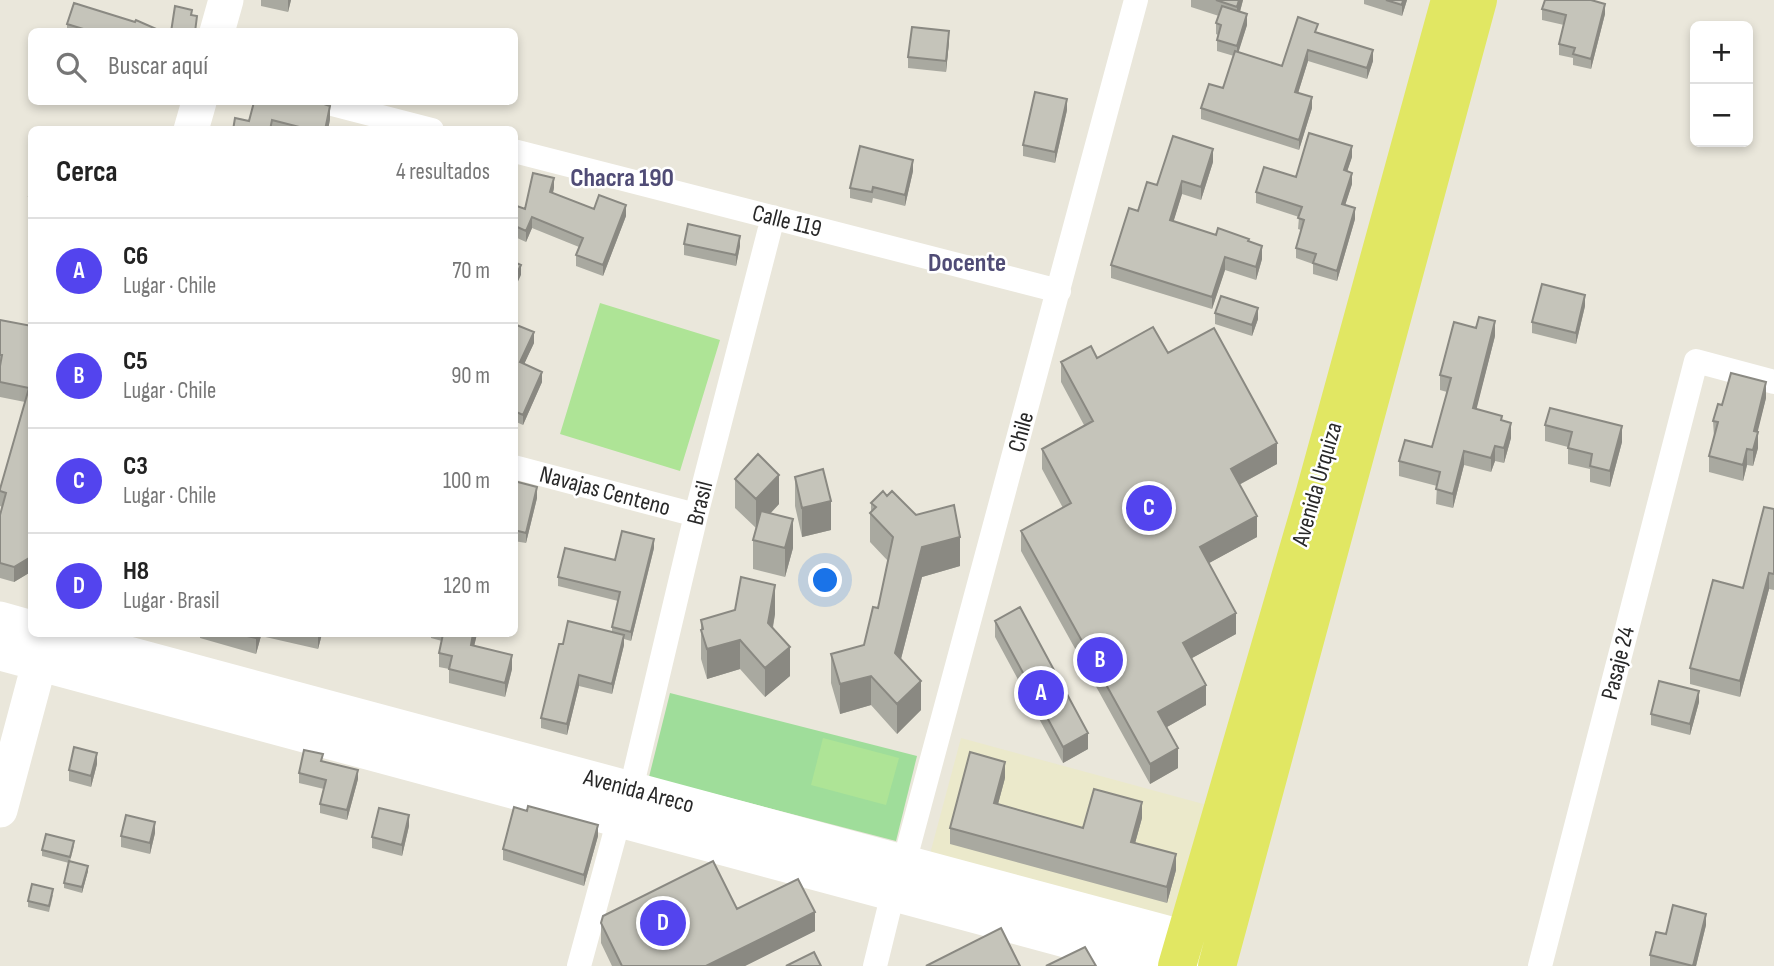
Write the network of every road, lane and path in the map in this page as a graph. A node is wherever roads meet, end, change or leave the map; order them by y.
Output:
1 (226, 0) edge
2 (1136, 0) edge
3 (1450, 0) edge
4 (1478, 0) edge
5 (219, 28) edge
6 (198, 105) edge
7 (336, 105) edge
8 (192, 126) edge
9 (417, 126) edge
10 (518, 152) edge
11 (773, 218) junction
12 (1059, 291) junction
13 (1774, 382) edge
14 (518, 468) edge
15 (696, 516) junction
16 (0, 619) edge
17 (28, 627) edge
18 (48, 644) edge
19 (0, 653) edge
20 (625, 804) junction
21 (0, 810) edge
22 (899, 878) junction
23 (1199, 961) edge
24 (579, 966) edge
25 (875, 966) edge
26 (1540, 966) edge

1 - 5 main road
2 - 12 street, Chile
3 - 23 main road, Avenida Urquiza
4 - 23 main road, Avenida Urquiza
6 - 8 main road
7 - 9 street
10 - 11 street, Calle 119
11 - 12 street, Calle 119
11 - 15 street, Brasil
12 - 22 street, Chile
13 - 26 street, Pasaje 24
14 - 15 street, Navajas Centeno
15 - 20 street, Brasil
16 - 17 main road
18 - 19 main road, Avenida Areco
18 - 20 main road, Avenida Areco
18 - 21 main road
20 - 22 main road, Avenida Areco
20 - 24 street, Brasil
22 - 23 main road, Avenida Areco
22 - 25 street, Chile

